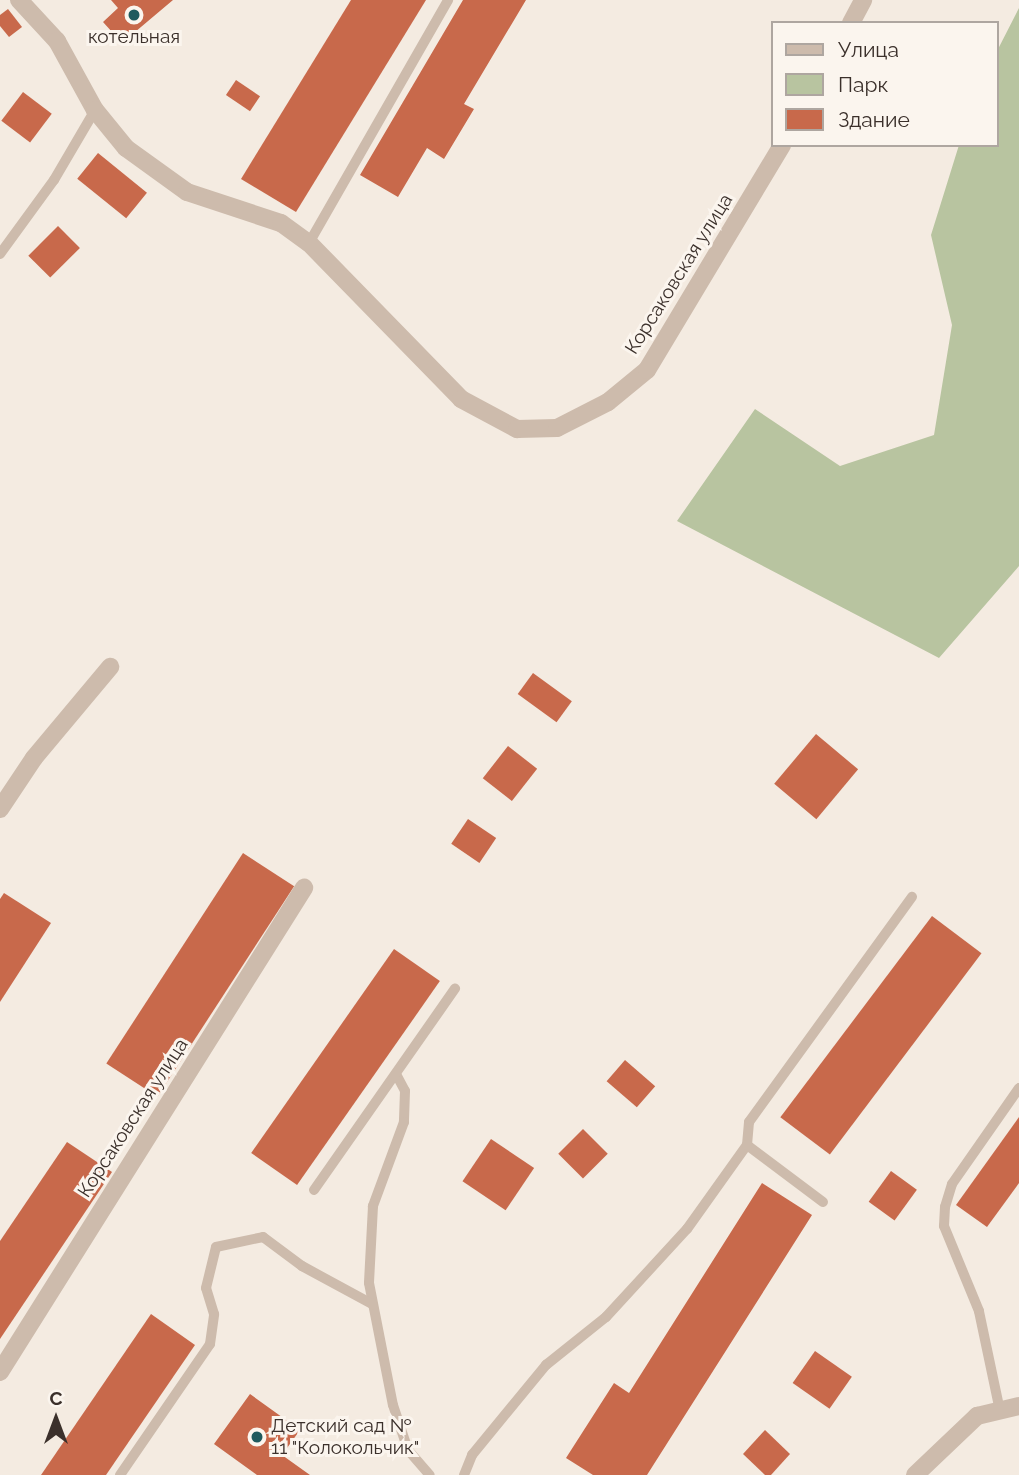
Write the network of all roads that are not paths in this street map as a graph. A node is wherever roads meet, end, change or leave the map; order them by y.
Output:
1 (19, 0) edge
2 (448, 0) edge
3 (863, 0) edge
4 (852, 21) edge
5 (95, 110) junction
6 (781, 147) edge
7 (309, 243) junction
8 (0, 254) edge
9 (110, 667) dead end
10 (0, 809) edge
11 (304, 888) dead end
12 (912, 897) dead end
13 (455, 989) dead end
14 (396, 1074) junction
15 (1019, 1088) edge
16 (747, 1145) junction
17 (314, 1191) dead end
18 (823, 1202) dead end
19 (372, 1304) junction
20 (0, 1372) edge
21 (1019, 1406) edge
22 (1000, 1410) junction
23 (120, 1475) edge
24 (430, 1475) edge
25 (464, 1475) edge
26 (915, 1475) edge

1 - 5 street
2 - 7 lane
3 - 4 street
5 - 7 street
5 - 8 lane
6 - 7 street, Корсаковская улица
9 - 10 street
11 - 20 street, Корсаковская улица
12 - 16 lane
13 - 14 lane
14 - 17 lane
14 - 19 lane
15 - 22 lane
16 - 18 lane
16 - 25 lane
19 - 23 lane
19 - 24 lane
21 - 22 street
22 - 26 street

